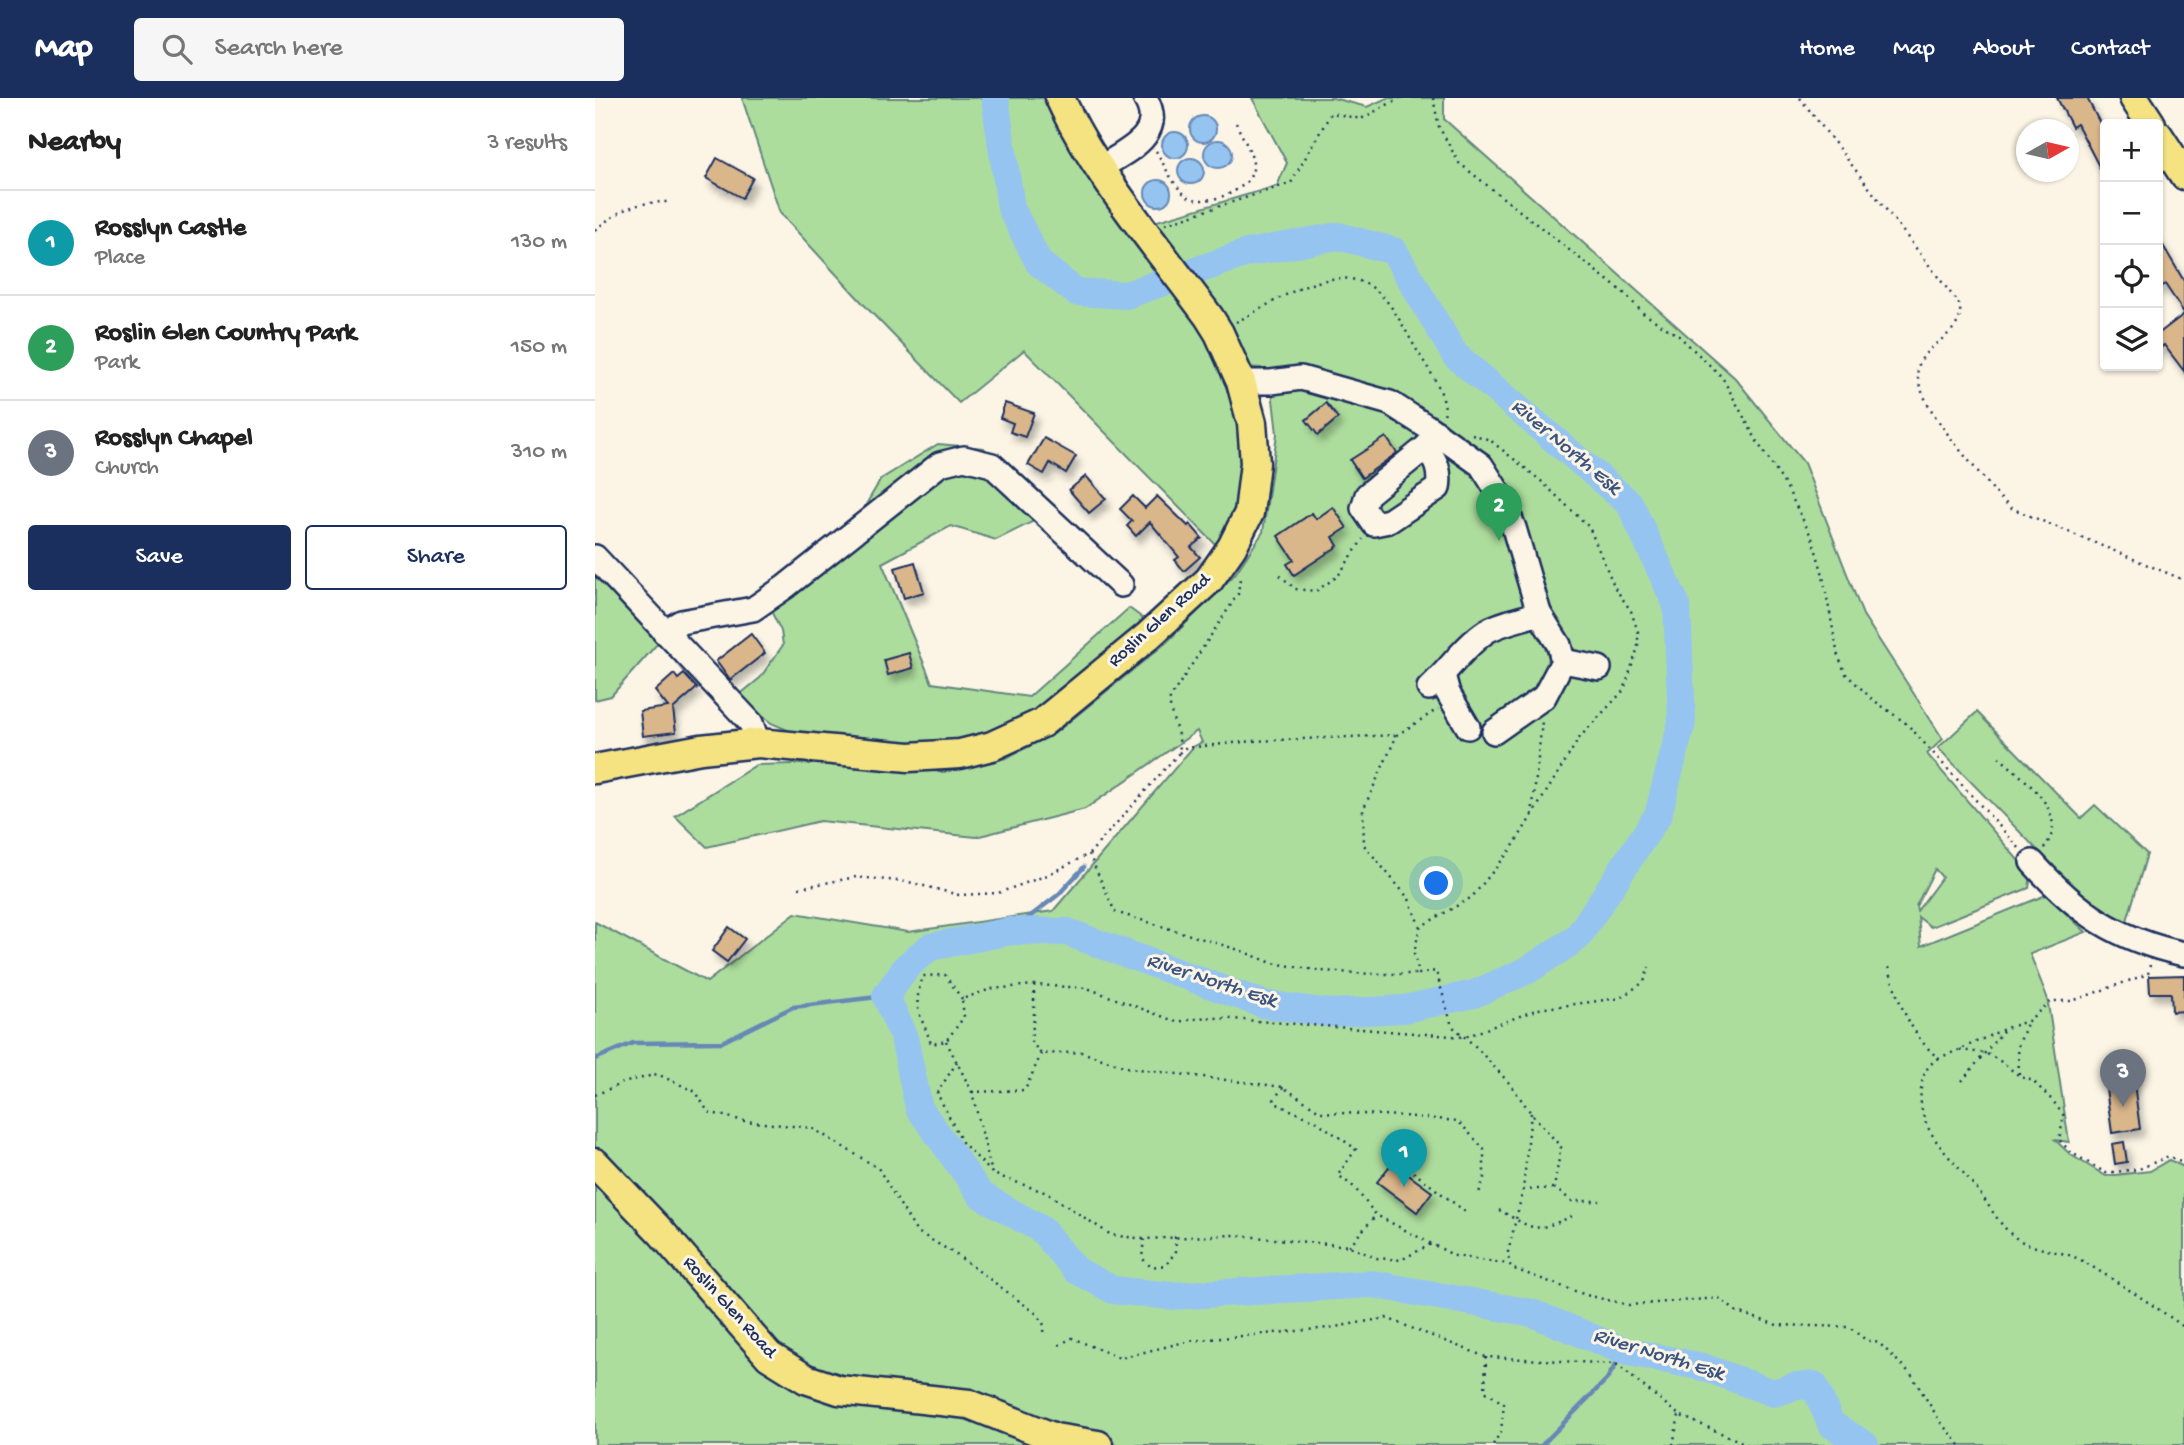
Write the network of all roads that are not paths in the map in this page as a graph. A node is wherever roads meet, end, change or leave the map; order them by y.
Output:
1 (1060, 98) edge
2 (1145, 98) edge
3 (2134, 98) edge
4 (2148, 119) edge
5 (2163, 143) edge
6 (1100, 168) junction
7 (2184, 175) edge
8 (1241, 382) junction
9 (1434, 438) junction
10 (595, 557) edge
11 (1121, 585) dead end
12 (1539, 613) junction
13 (664, 632) junction
14 (1563, 661) junction
15 (1600, 669) dead end
16 (1468, 727) dead end
17 (1494, 732) dead end
18 (758, 743) junction
19 (595, 769) edge
20 (2032, 862) road end
21 (2184, 954) edge
22 (595, 1163) edge
23 (1098, 1445) edge

1 - 6 main road, Roslin Glen Road
2 - 6 street
3 - 4 main road
5 - 7 main road
6 - 8 main road, Roslin Glen Road
8 - 9 street
8 - 18 main road, Roslin Glen Road
9 - 9 street
9 - 12 street
10 - 13 street
11 - 13 street
12 - 14 street
12 - 16 street
13 - 18 street
14 - 15 street
14 - 17 street
18 - 19 main road, Roslin Glen Road
20 - 21 street
22 - 23 main road, Roslin Glen Road

